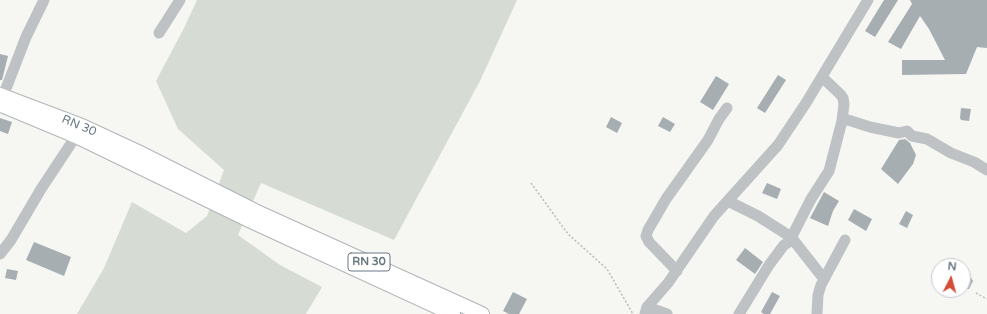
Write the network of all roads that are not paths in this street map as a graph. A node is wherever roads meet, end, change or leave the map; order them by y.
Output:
1 (44, 0) edge
2 (180, 0) edge
3 (868, 0) edge
4 (159, 33) dead end
5 (822, 77) junction
6 (1, 100) edge
7 (727, 108) dead end
8 (842, 121) junction
9 (76, 136) junction
10 (987, 170) edge
11 (210, 195) junction
12 (728, 201) junction
13 (253, 216) junction
14 (791, 237) junction
15 (5, 238) edge
16 (845, 240) dead end
17 (0, 254) edge
18 (677, 271) junction
19 (824, 278) junction
20 (646, 310) edge
21 (453, 314) edge
22 (482, 314) edge
23 (667, 314) edge
24 (739, 314) edge
25 (817, 314) edge

1 - 6 street
2 - 4 street
3 - 5 street
5 - 8 street
5 - 12 street
6 - 9 main road, RN 30
6 - 11 main road, RN 30 / RN 30
7 - 18 street
8 - 10 street
8 - 14 street
9 - 11 main road, RN 30
9 - 15 street
11 - 13 main road, RN 30 / RN 30
12 - 14 street
12 - 18 street
13 - 21 main road, RN 30
13 - 22 main road, RN 30 / RN 30
14 - 19 street
14 - 24 street
15 - 17 street
16 - 19 street
18 - 20 street
19 - 25 street
20 - 23 street

